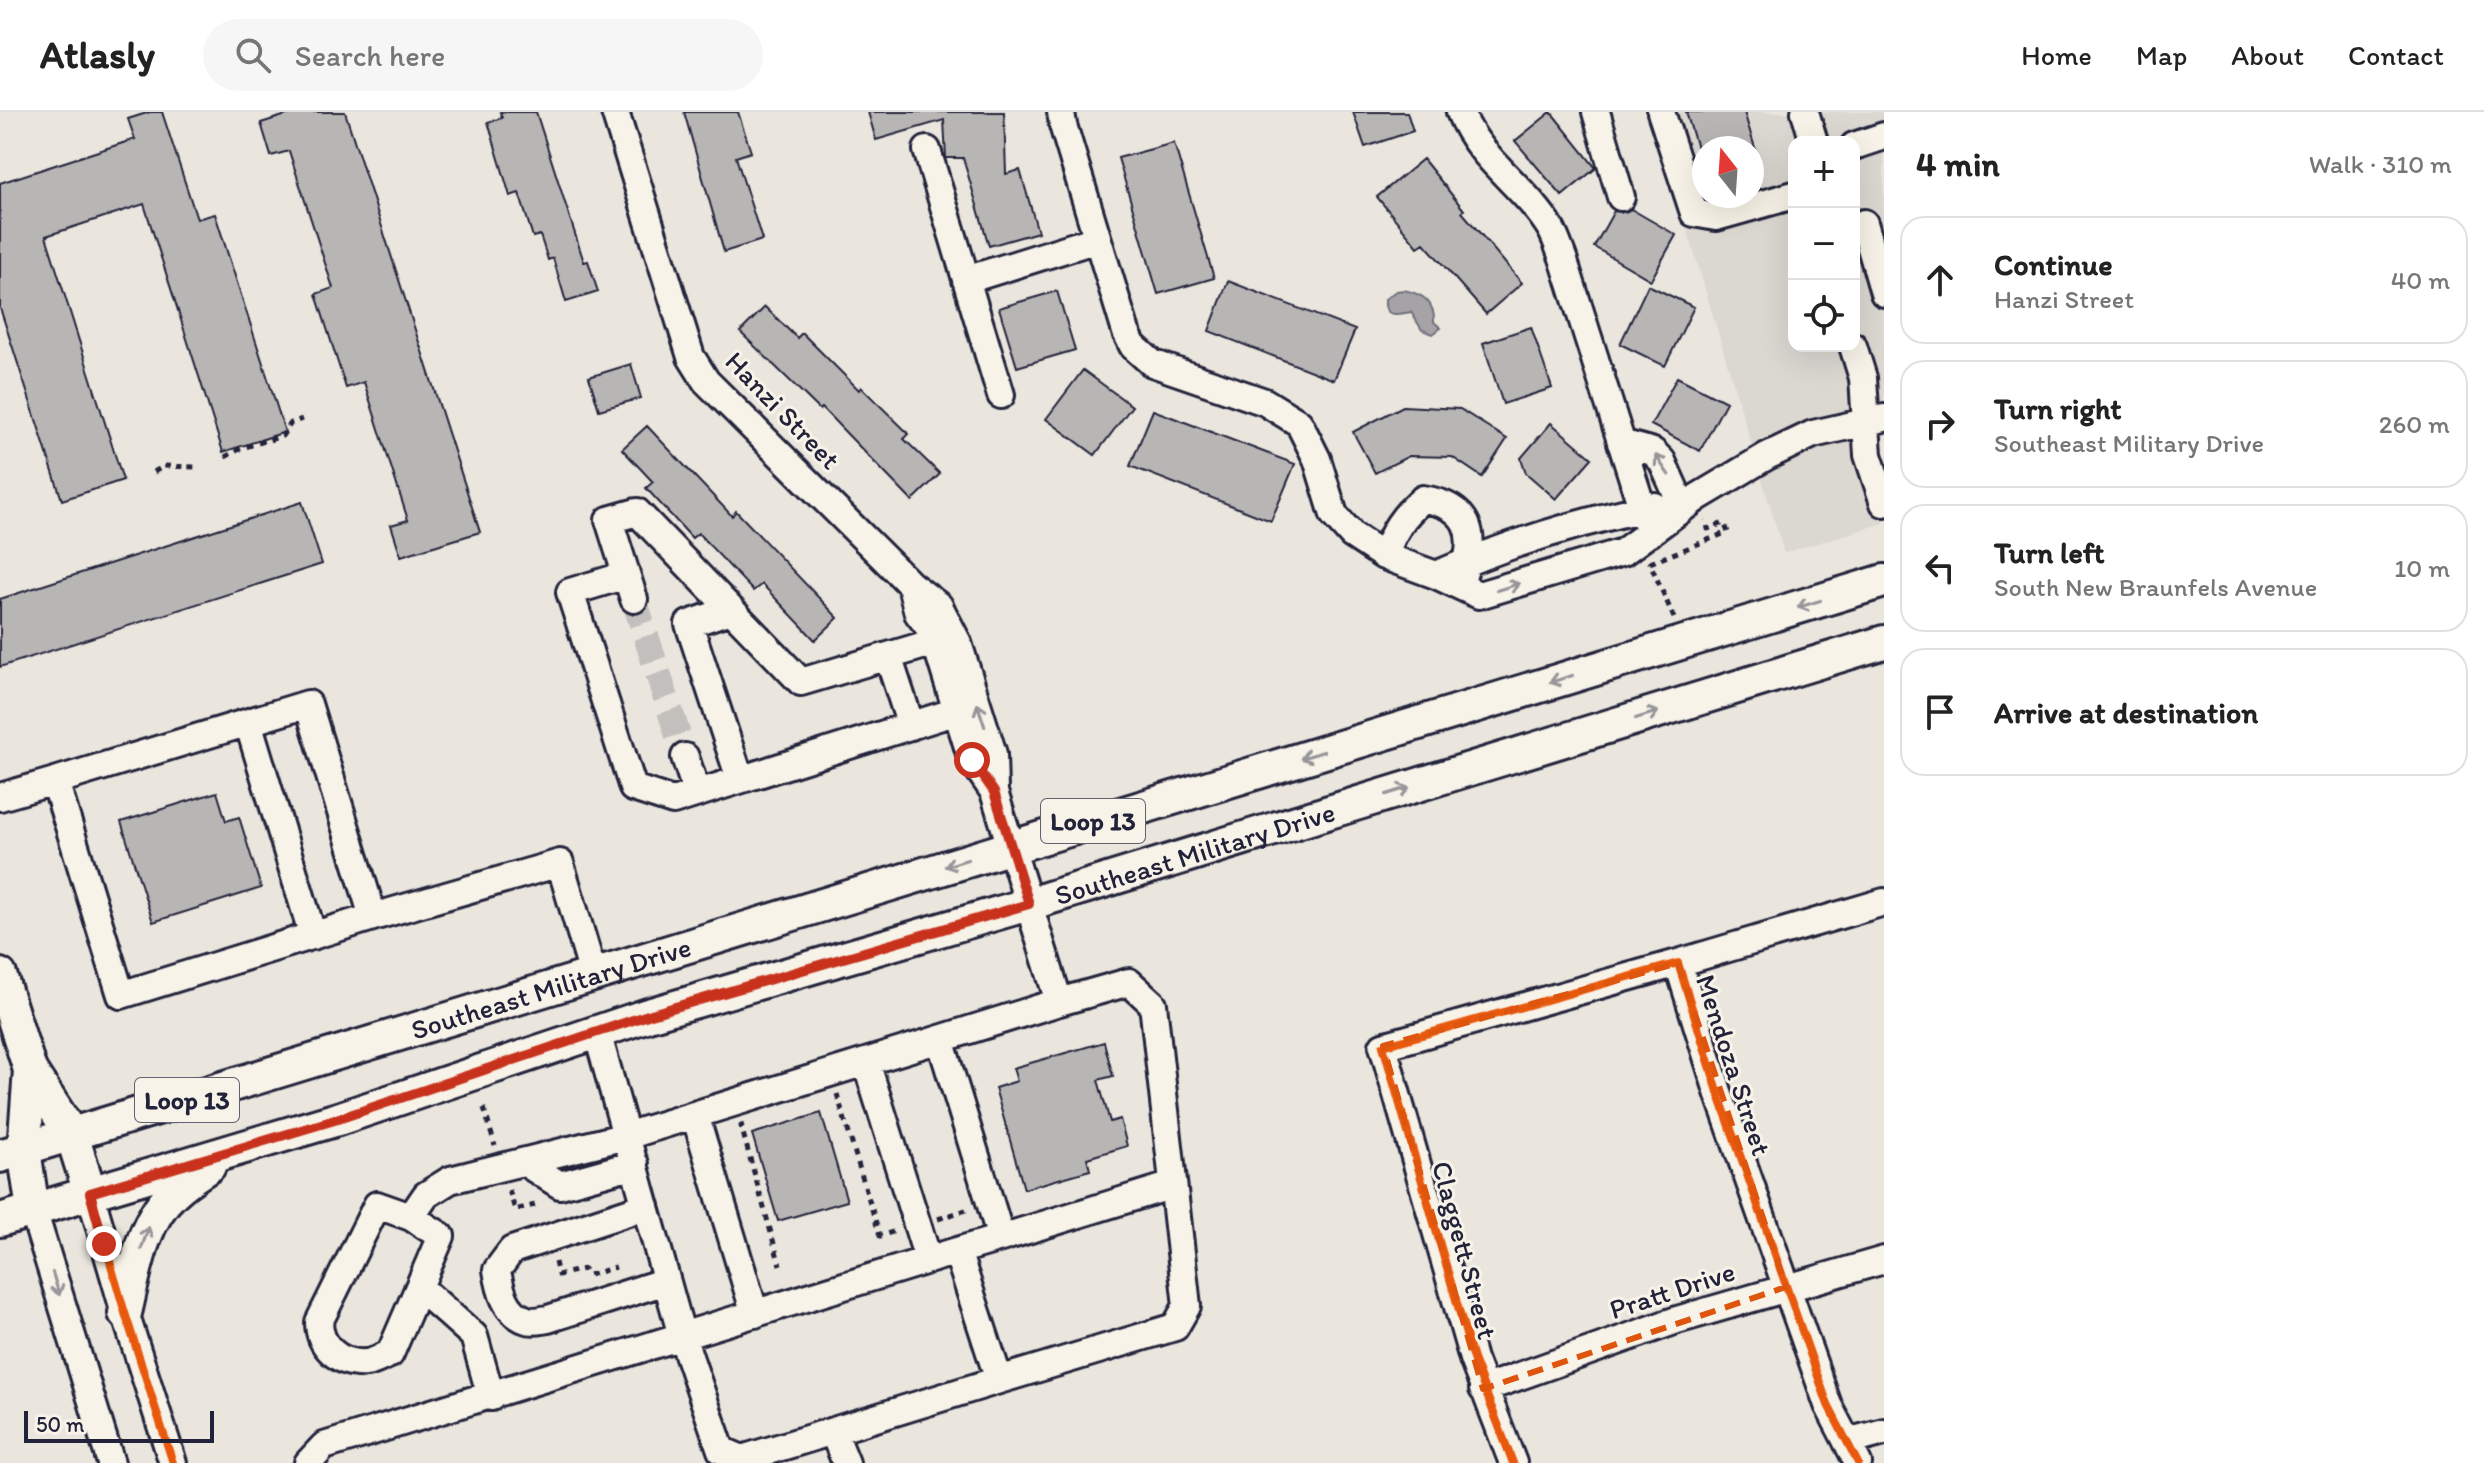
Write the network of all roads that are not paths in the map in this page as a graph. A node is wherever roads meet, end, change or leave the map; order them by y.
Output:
1 (615, 112) edge
2 (1061, 112) edge
3 (1460, 112) edge
4 (1596, 112) edge
5 (1661, 112) edge
6 (1805, 112) edge
7 (1877, 112) edge
8 (1884, 135) edge
9 (1812, 136) edge
10 (1860, 144) edge
11 (927, 150) dead end
12 (1621, 197) dead end
13 (1788, 197) edge
14 (1867, 222) edge
15 (1097, 239) junction
16 (966, 280) junction
17 (1884, 293) edge
18 (1855, 352) edge
19 (1001, 395) dead end
20 (1875, 420) edge
21 (1621, 443) junction
22 (1688, 502) junction
23 (1884, 503) edge
24 (1645, 521) junction
25 (1384, 556) junction
26 (1468, 561) junction
27 (1447, 580) junction
28 (1884, 581) edge
29 (911, 585) junction
30 (730, 610) junction
31 (935, 642) junction
32 (1884, 642) edge
33 (888, 656) junction
34 (957, 711) junction
35 (248, 722) junction
36 (911, 726) junction
37 (685, 757) tunnel mouth
38 (740, 779) junction
39 (55, 781) junction
40 (994, 792) junction
41 (697, 793) junction
42 (0, 797) edge
43 (1011, 846) junction
44 (1884, 902) edge
45 (1029, 904) junction
46 (373, 917) junction
47 (313, 936) junction
48 (1678, 963) junction
49 (593, 974) junction
50 (2, 1000) edge
51 (1059, 1002) junction
52 (597, 1032) junction
53 (940, 1039) junction
54 (1383, 1046) joint
55 (866, 1062) junction
56 (30, 1070) junction
57 (695, 1115) junction
58 (72, 1135) junction
59 (626, 1136) junction
60 (230, 1151) junction
61 (12, 1153) edge
62 (524, 1162) junction
63 (635, 1164) junction
64 (1173, 1185) junction
65 (90, 1193) junction
66 (646, 1206) junction
67 (33, 1210) junction
68 (411, 1217) junction
69 (0, 1220) edge
70 (1001, 1238) junction
71 (957, 1251) junction
72 (928, 1259) junction
73 (1884, 1260) edge
74 (666, 1281) junction
75 (419, 1287) junction
76 (1786, 1287) junction
77 (125, 1313) junction
78 (755, 1314) junction
79 (682, 1336) junction
80 (999, 1380) junction
81 (1483, 1389) junction
82 (491, 1397) junction
83 (833, 1431) junction
84 (1884, 1432) edge
85 (1852, 1452) edge
86 (741, 1461) edge
87 (110, 1463) edge
88 (173, 1463) edge
89 (308, 1463) edge
90 (846, 1463) edge
91 (1513, 1463) edge

1 - 29 street, Hanzi Street
2 - 15 street
3 - 21 street
4 - 12 street
5 - 13 street
6 - 9 street
7 - 8 street
8 - 10 street
11 - 16 street
14 - 17 street
15 - 16 street
15 - 25 street
16 - 19 street
18 - 20 street
20 - 22 street
20 - 23 street
22 -> 21 street
21 - 24 street
22 - 24 street
24 - 26 street
27 -> 24 street
25 - 26 street
25 - 27 street
26 - 27 street
28 -> 43 main road, Southeast Military Drive / Loop 13
29 - 31 street, Hanzi Street
40 -> 29 street, Hanzi Street
30 - 33 street
30 - 38 street
30 - 41 street
31 - 33 street
31 - 34 street, Hanzi Street
45 -> 32 main road, Southeast Military Drive / Loop 13
33 - 36 street
34 - 36 street
34 - 40 street, Hanzi Street
35 - 39 street
35 - 46 street
35 - 47 street
36 - 38 street
37 - 41 street
38 - 41 street
39 - 42 street
39 - 47 street
40 - 43 street, Hanzi Street
43 - 45 street, Hanzi Street
43 -> 49 main road, Southeast Military Drive / Loop 13
44 - 48 street
45 - 51 street, Hanzi Street
45 - 52 main road, Southeast Military Drive / Loop 13
46 - 47 street
46 - 49 street
48 - 54 street, Mendoza Street
48 - 76 street, Mendoza Street
49 - 58 main road, Southeast Military Drive / Loop 13
50 - 56 main road
51 - 53 street
51 - 64 street
52 - 59 street
52 - 60 main road, Southeast Military Drive / Loop 13
53 - 55 street
53 - 70 street
54 - 81 street, Claggett Street
55 - 57 street
55 - 72 street
56 - 58 main road
56 - 61 main road
57 - 59 street
57 - 78 street
58 - 61 main road, Southeast Military Drive / Loop 13
58 - 65 main road
59 - 62 street
59 - 63 street
60 - 65 main road, Southeast Military Drive / Loop 13
77 -> 60 main road
61 - 67 main road
62 - 63 street
62 - 68 street
63 - 66 street
64 - 70 street
64 - 80 street
65 - 67 main road, Southeast Military Drive / Loop 13
65 - 77 street
66 - 74 street
66 - 74 street
67 - 69 main road, Southeast Military Drive / Loop 13
67 -> 87 street
68 - 75 street
68 - 75 street
70 - 71 street
71 - 72 street
71 - 80 street
72 - 78 street
73 - 76 street, Pratt Drive
74 - 79 street
75 - 82 street
76 - 81 street, Pratt Drive
76 - 85 street, Mendoza Street
77 - 88 street
78 - 79 street
79 - 82 street
79 - 86 street
80 - 83 street
81 - 91 street, Claggett Street
82 - 89 street
83 - 86 street
83 - 90 street
84 - 85 street

